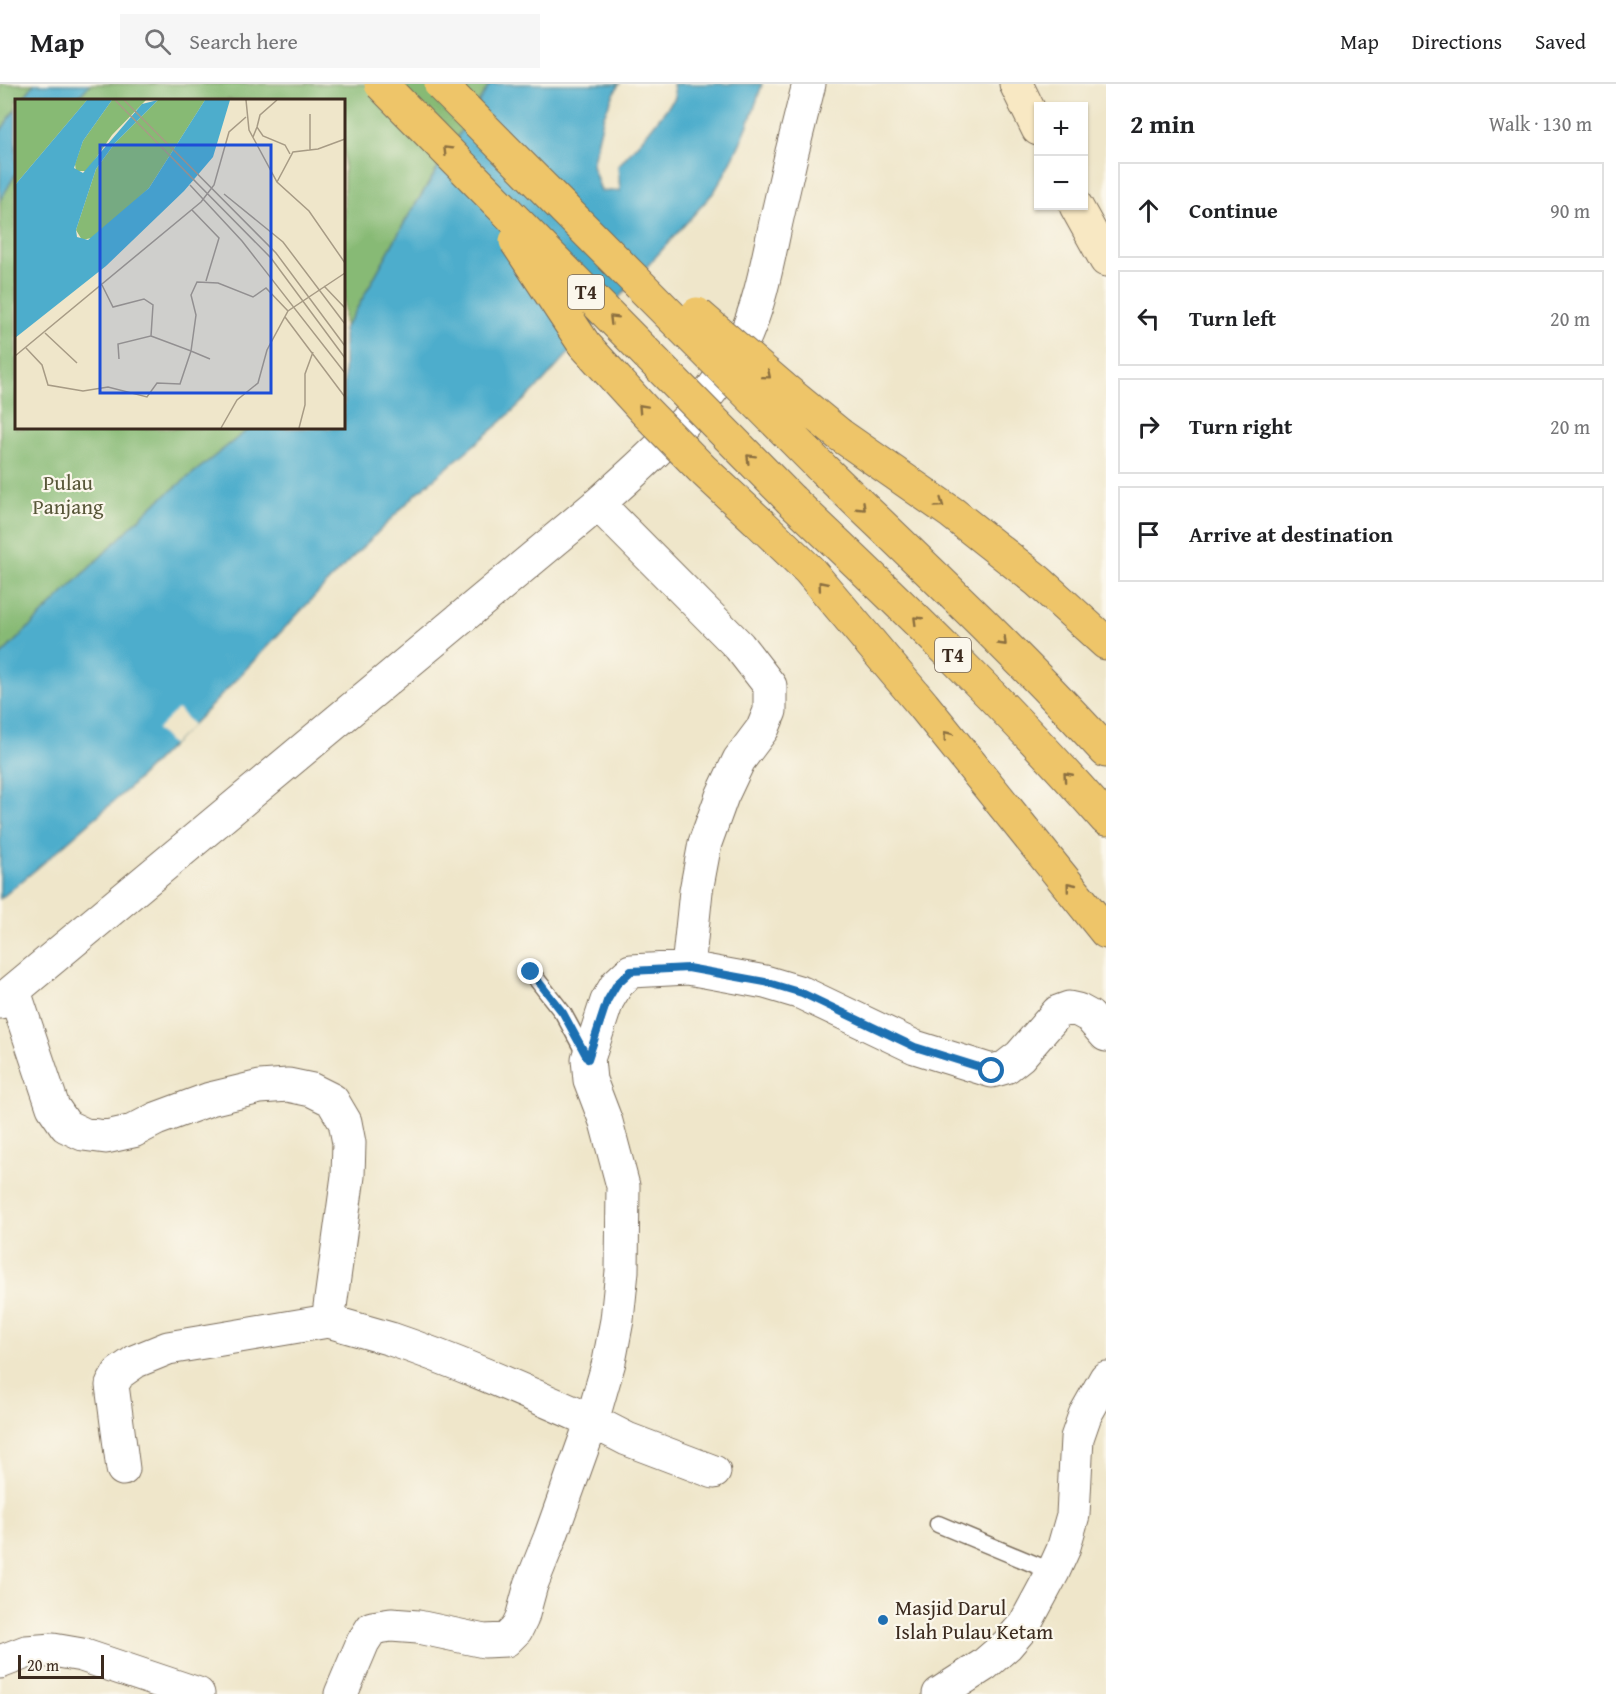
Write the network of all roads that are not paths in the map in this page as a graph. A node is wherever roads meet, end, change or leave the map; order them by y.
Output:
1 (381, 84) edge
2 (441, 84) edge
3 (809, 84) edge
4 (1016, 84) edge
5 (1034, 121) edge
6 (472, 176) junction
7 (1078, 210) edge
8 (1106, 260) edge
9 (598, 504) junction
10 (1106, 643) edge
11 (1106, 751) edge
12 (1106, 819) edge
13 (1106, 932) edge
14 (688, 968) junction
15 (531, 972) dead end
16 (7, 997) edge
17 (1106, 1035) edge
18 (588, 1059) junction
19 (328, 1321) junction
20 (1106, 1378) edge
21 (592, 1421) junction
22 (123, 1469) dead end
23 (714, 1472) dead end
24 (938, 1524) dead end
25 (1053, 1572) junction
26 (0, 1662) edge
27 (198, 1694) edge
28 (341, 1694) edge
29 (939, 1694) edge

6 -> 1 highway, T4, bridge
2 -> 10 highway, bridge
2 -> 11 highway, T4, bridge
3 - 9 street
4 - 5 street
12 -> 6 highway, T4, bridge
13 -> 6 highway, bridge
7 - 8 street
9 - 14 street
9 - 16 street
14 - 17 street
14 - 18 street
15 - 18 lane
16 - 19 street
18 - 21 street
19 - 21 street
19 - 22 street
20 - 25 street
21 - 23 street
21 - 28 street
24 - 25 lane
25 - 29 street
26 - 27 street

